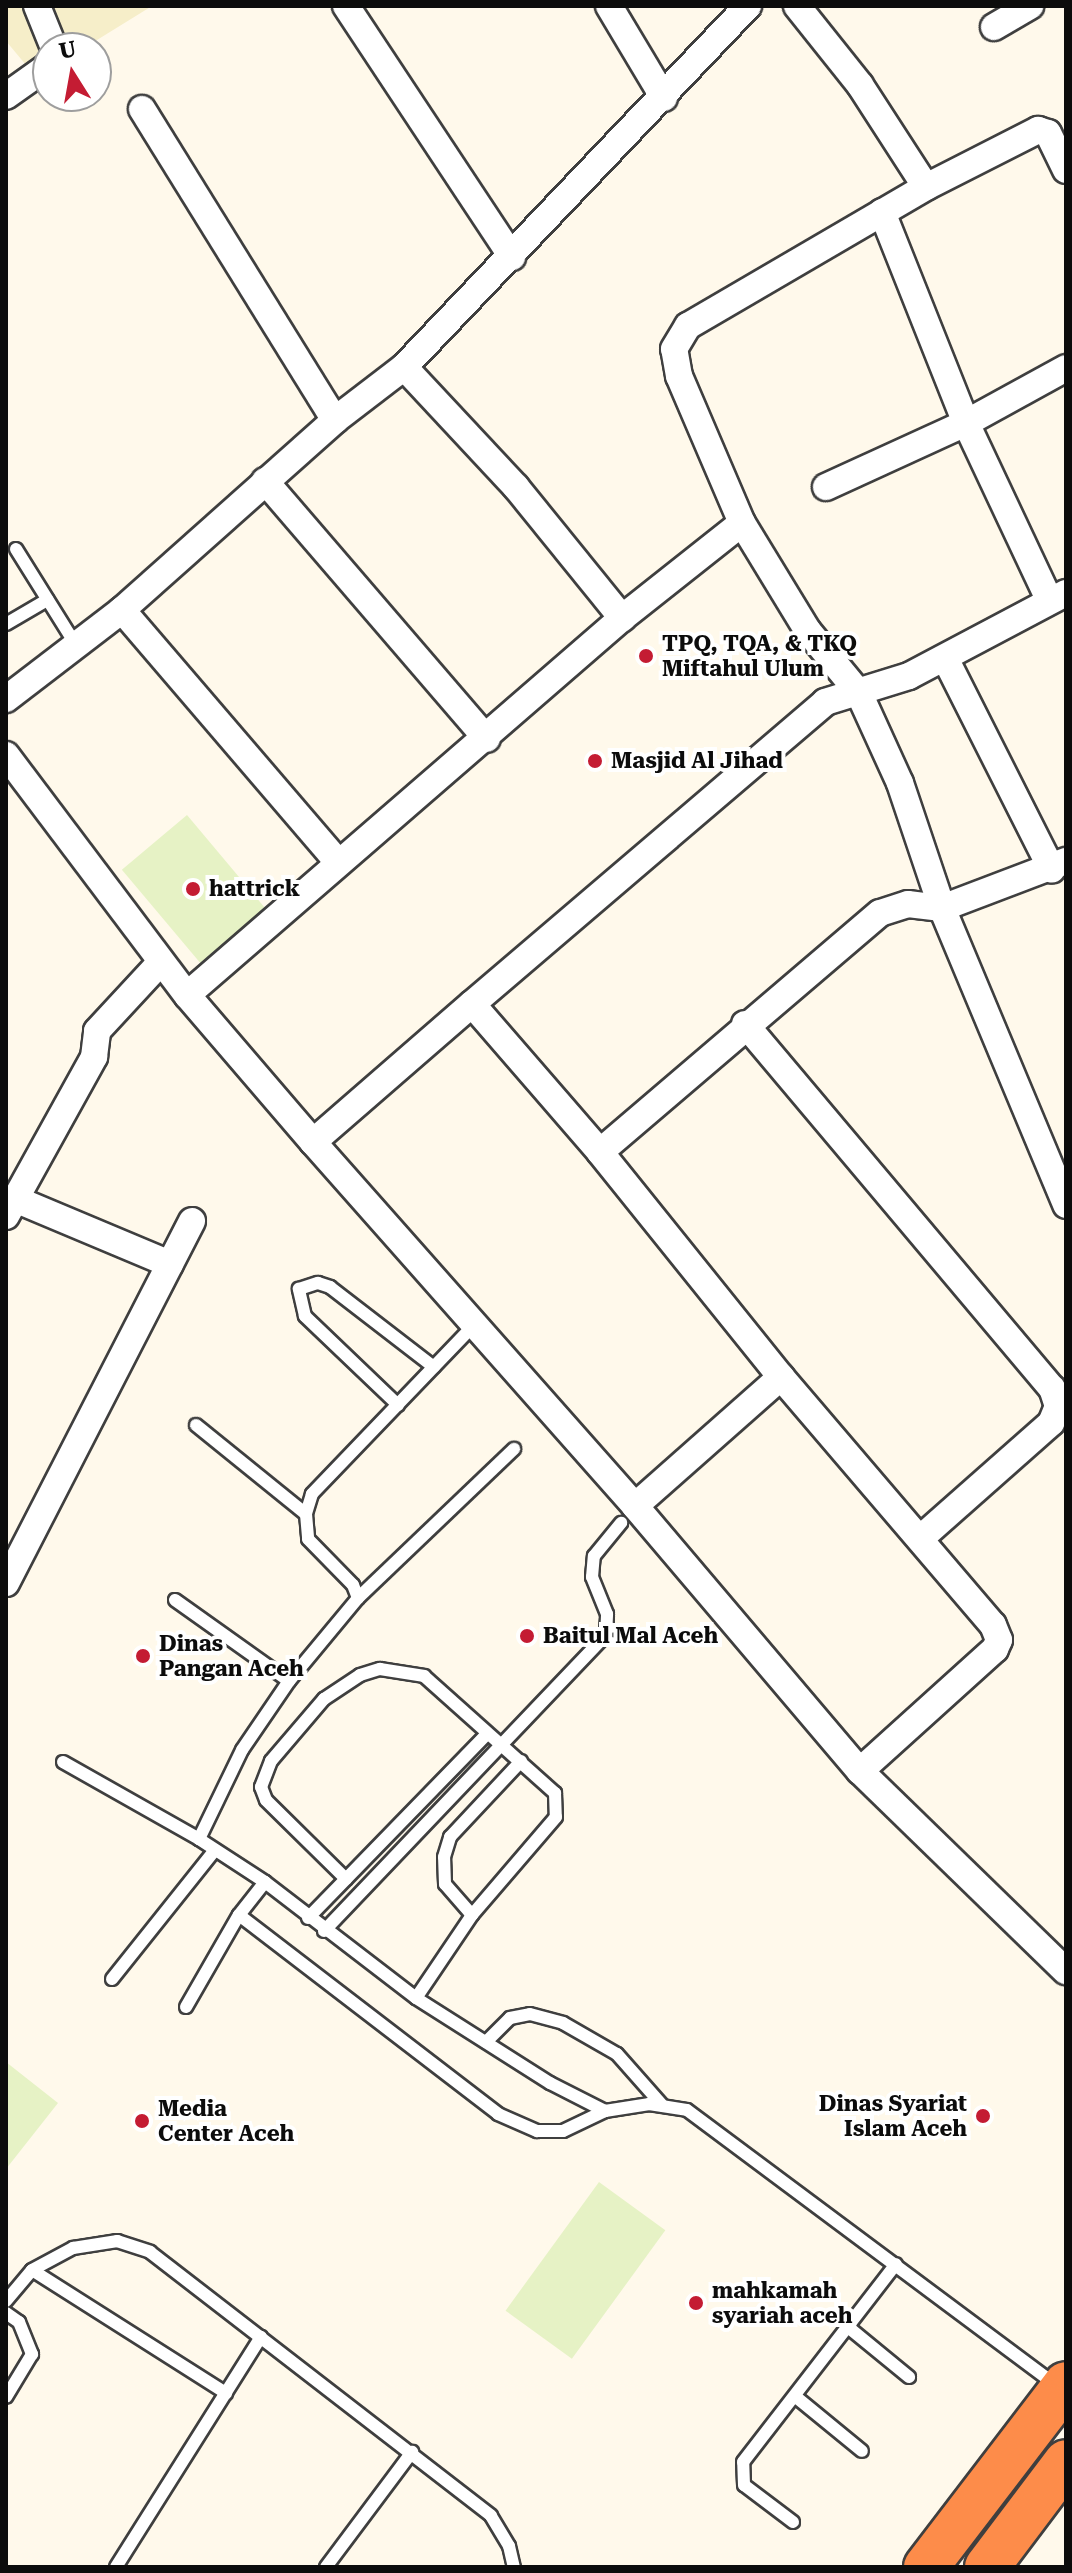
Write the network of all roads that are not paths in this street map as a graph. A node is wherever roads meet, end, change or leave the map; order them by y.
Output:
1 (37, 6) edge
2 (346, 6) edge
3 (609, 6) edge
4 (748, 6) edge
5 (797, 6) edge
6 (1030, 6) edge
7 (994, 27) dead end
8 (48, 32) edge
9 (32, 77) edge
10 (6, 96) edge
11 (664, 98) junction
12 (142, 109) dead end
13 (1066, 170) edge
14 (926, 187) junction
15 (882, 212) junction
16 (512, 257) junction
17 (404, 367) junction
18 (1066, 368) edge
19 (335, 420) junction
20 (966, 423) junction
21 (265, 481) junction
22 (826, 487) dead end
23 (742, 523) junction
24 (16, 549) dead end
25 (1058, 596) edge
26 (47, 600) junction
27 (122, 610) junction
28 (622, 618) junction
29 (6, 624) edge
30 (76, 645) junction
31 (945, 658) junction
32 (859, 693) junction
33 (6, 699) edge
34 (487, 739) junction
35 (6, 755) edge
36 (337, 861) junction
37 (1059, 866) edge
38 (942, 908) junction
39 (161, 962) junction
40 (187, 995) junction
41 (472, 1004) junction
42 (745, 1024) junction
43 (313, 1142) junction
44 (600, 1152) junction
45 (1066, 1205) edge
46 (11, 1207) edge
47 (192, 1221) dead end
48 (170, 1264) junction
49 (473, 1326) junction
50 (434, 1367) junction
51 (781, 1377) junction
52 (398, 1405) junction
53 (196, 1425) dead end
54 (514, 1449) dead end
55 (306, 1514) junction
56 (628, 1514) junction
57 (922, 1537) junction
58 (6, 1583) edge
59 (358, 1598) junction
60 (175, 1600) dead end
61 (289, 1681) junction
62 (487, 1734) junction
63 (502, 1746) junction
64 (521, 1761) junction
65 (63, 1762) dead end
66 (860, 1771) junction
67 (199, 1839) junction
68 (215, 1850) junction
69 (346, 1879) junction
70 (265, 1882) junction
71 (239, 1915) junction
72 (472, 1915) junction
73 (308, 1918) junction
74 (324, 1931) junction
75 (1066, 1971) edge
76 (112, 1979) dead end
77 (416, 1998) junction
78 (186, 2007) dead end
79 (486, 2042) junction
80 (663, 2106) junction
81 (605, 2111) junction
82 (896, 2264) junction
83 (32, 2270) junction
84 (6, 2301) edge
85 (6, 2313) edge
86 (848, 2327) junction
87 (261, 2337) junction
88 (909, 2377) dead end
89 (1064, 2387) edge
90 (226, 2393) junction
91 (6, 2397) edge
92 (796, 2397) junction
93 (862, 2451) dead end
94 (412, 2452) junction
95 (1066, 2462) edge
96 (793, 2522) dead end
97 (116, 2567) edge
98 (326, 2567) edge
99 (514, 2567) edge
100 (926, 2567) edge
101 (987, 2567) edge

1 - 8 street
2 - 16 street
3 - 11 street
4 - 11 street
5 - 14 street
6 - 7 street
9 - 10 street
11 - 16 street
12 - 19 street
13 - 14 street
14 - 15 street
15 - 20 street
15 - 23 street
16 - 17 street
17 - 19 street
17 - 28 street
18 - 20 street
19 - 21 street
20 - 22 street
20 - 25 street
21 - 27 street
21 - 34 street
23 - 28 street
23 - 32 street
24 - 26 lane
25 - 31 street
26 - 29 lane
26 - 30 lane
27 - 30 street
27 - 36 street
28 - 34 street
30 - 33 street
31 - 32 street
31 - 37 street
32 - 38 street
32 - 41 street
34 - 36 street
35 - 39 street
36 - 40 street
37 - 38 street
38 - 42 street
38 - 45 street
39 - 40 street
39 - 46 street
40 - 43 street
41 - 43 street
41 - 44 street
42 - 44 street
42 - 57 street
43 - 49 street
44 - 51 street
46 - 48 street
47 - 48 street
48 - 58 street
49 - 50 lane
49 - 56 street
50 - 52 lane
50 - 52 lane
51 - 56 street
51 - 57 street
52 - 55 lane
53 - 55 lane
54 - 59 lane
55 - 59 lane
56 - 63 lane
56 - 66 street
57 - 66 street
59 - 61 lane
60 - 61 lane
61 - 67 lane
62 - 63 lane
62 - 69 lane
62 - 69 lane
63 - 64 lane
63 - 74 lane
64 - 72 lane
64 - 72 lane
65 - 67 lane
66 - 75 street
67 - 68 lane
68 - 70 lane
68 - 76 lane
69 - 73 lane
70 - 71 lane
70 - 73 lane
71 - 78 lane
71 - 81 lane
72 - 77 lane
73 - 74 lane
74 - 77 lane
77 - 79 lane
79 - 80 lane
79 - 81 lane
80 - 81 lane
80 - 82 lane
82 - 86 lane
82 - 89 lane
83 - 84 lane
83 - 87 lane
83 - 90 lane
85 - 91 lane
86 - 88 lane
86 - 92 lane
87 - 90 lane
87 - 94 lane
89 - 100 highway
90 - 97 lane
92 - 93 lane
92 - 96 lane
94 - 98 lane
94 - 99 lane
95 - 101 highway

